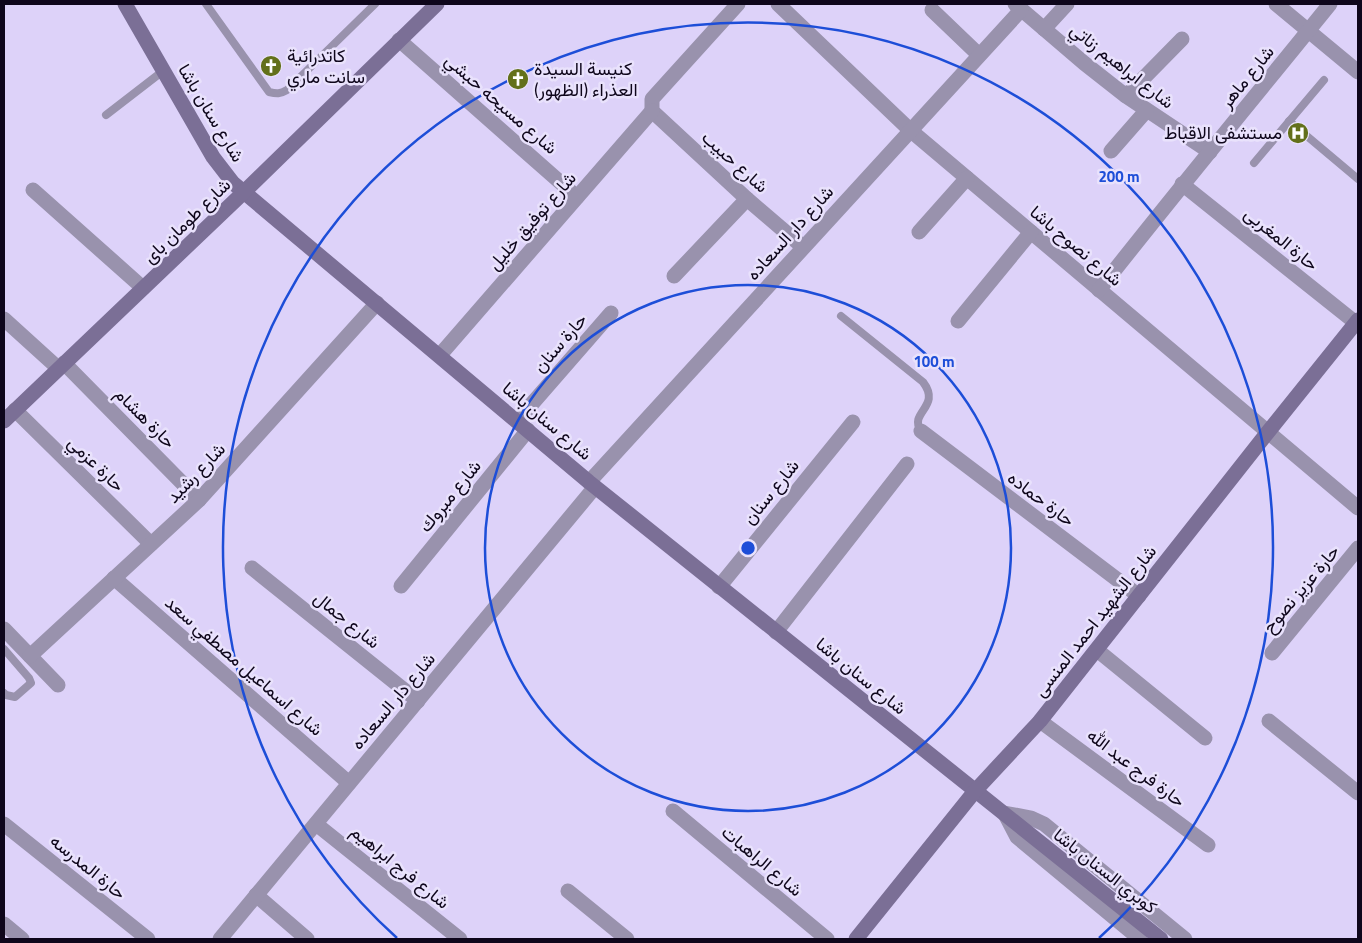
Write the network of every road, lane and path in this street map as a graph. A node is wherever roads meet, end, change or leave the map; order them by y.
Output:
1 (125, 4) edge
2 (206, 4) edge
3 (375, 4) edge
4 (437, 4) edge
5 (738, 4) edge
6 (778, 4) edge
7 (1067, 4) edge
8 (1276, 4) edge
9 (1330, 4) edge
10 (1018, 7) edge
11 (932, 10) dead end
12 (1044, 29) junction
13 (1308, 31) junction
14 (1182, 39) dead end
15 (399, 40) junction
16 (979, 55) junction
17 (164, 71) junction
18 (1358, 72) edge
19 (1324, 80) dead end
20 (1126, 96) junction
21 (652, 105) junction
22 (1146, 110) junction
23 (106, 115) dead end
24 (1289, 122) junction
25 (910, 130) junction
26 (1111, 150) dead end
27 (1210, 152) junction
28 (1254, 163) dead end
29 (967, 178) junction
30 (1358, 179) edge
31 (1182, 184) junction
32 (33, 190) dead end
33 (244, 192) junction
34 (577, 197) junction
35 (747, 199) junction
36 (919, 232) dead end
37 (1031, 232) junction
38 (803, 247) junction
39 (674, 276) dead end
40 (144, 288) junction
41 (1099, 290) junction
42 (377, 303) junction
43 (611, 313) dead end
44 (842, 316) dead end
45 (4, 319) edge
46 (958, 320) dead end
47 (1357, 322) edge
48 (440, 355) junction
49 (61, 366) junction
50 (9, 415) edge
51 (853, 422) dead end
52 (522, 425) junction
53 (921, 431) joint
54 (1268, 432) junction
55 (907, 464) dead end
56 (592, 484) junction
57 (199, 500) junction
58 (1358, 508) edge
59 (151, 544) junction
60 (1358, 548) edge
61 (252, 568) dead end
62 (114, 578) junction
63 (401, 586) dead end
64 (719, 586) junction
65 (1139, 596) junction
66 (4, 629) edge
67 (776, 632) junction
68 (4, 649) edge
69 (1097, 650) junction
70 (1272, 653) dead end
71 (30, 656) junction
72 (58, 685) dead end
73 (4, 692) edge
74 (418, 701) junction
75 (1040, 721) junction
76 (1269, 721) dead end
77 (1205, 738) dead end
78 (349, 783) junction
79 (975, 791) junction
80 (1358, 793) edge
81 (673, 811) dead end
82 (1004, 813) junction
83 (4, 824) edge
84 (316, 824) junction
85 (1026, 832) joint
86 (1208, 845) dead end
87 (568, 891) dead end
88 (256, 895) junction
89 (4, 924) edge
90 (22, 939) edge
91 (148, 939) edge
92 (220, 939) edge
93 (307, 939) edge
94 (460, 939) edge
95 (627, 939) edge
96 (827, 939) edge
97 (856, 939) edge
98 (1140, 939) edge
99 (1161, 939) edge
100 (1184, 939) edge

1 - 17 street, شارع سنان باشا
2 - 3 lane
4 - 15 street, شارع طومان باى
5 - 21 street, شارع توفيق خليل
6 - 25 street, شارع نصوح باشا
7 - 12 street
8 - 13 street
9 - 13 street, شارع ماهر
10 - 12 street, شارع ابراهيم زناتي
10 - 16 street, شارع دار السعاده
11 - 16 street
12 - 20 street, شارع ابراهيم زناتي
13 - 18 street
13 - 27 street, شارع ماهر
14 - 20 street
15 - 33 street, شارع طومان باى
15 - 34 street, شارع مسيحه حبشي
16 - 25 street, شارع دار السعاده
17 - 23 lane
17 - 33 street, شارع سنان باشا
19 - 24 lane
20 - 22 street, شارع ابراهيم زناتي
21 - 34 street, شارع توفيق خليل
21 - 35 street, شارع حبيب
22 - 26 street
22 - 27 street, شارع ابراهيم زناتي
24 - 28 lane
24 - 30 lane
25 - 29 street, شارع نصوح باشا
25 - 38 street, شارع دار السعاده
27 - 31 street, شارع ماهر
29 - 36 street
29 - 37 street, شارع نصوح باشا
31 - 41 street, شارع ماهر
31 - 47 street, حارة المغربى
32 - 40 street
33 - 40 street, شارع طومان باى
33 - 42 street, شارع سنان باشا
34 - 48 street, شارع توفيق خليل
35 - 38 street, شارع حبيب
35 - 39 street
37 - 41 street, شارع نصوح باشا
37 - 46 street
38 - 56 street, شارع دار السعاده
40 - 49 street, شارع طومان باى
41 - 54 street, شارع نصوح باشا
42 - 48 street, شارع سنان باشا
42 - 57 street, شارع رشيد
43 - 52 street, حارة سنان
44 - 53 lane
45 - 49 street, حارة هشام
47 - 54 street, شارع الشهيد احمد المنسى
48 - 52 street, شارع سنان باشا
49 - 50 street, شارع طومان باى
49 - 57 street, حارة هشام
50 - 59 street, حارة عزمي
51 - 64 street, شارع سنان
52 - 56 street, شارع سنان باشا
52 - 63 street, شارع مبروك
53 - 65 street, حارة حماده
54 - 58 street, شارع نصوح باشا
54 - 65 street, شارع الشهيد احمد المنسى
55 - 67 street
56 - 64 street, شارع سنان باشا
56 - 74 street, شارع دار السعاده
57 - 59 street, شارع رشيد
59 - 62 street, شارع رشيد
60 - 70 street, حارة عزيز نصوح
61 - 74 street, شارع جمال
62 - 71 street, شارع رشيد
62 - 78 street, شارع اسماعيل مصطفي سعد
64 - 67 street, شارع سنان باشا
65 - 69 street, شارع الشهيد احمد المنسى
66 - 71 street
67 - 79 street, شارع سنان باشا
68 - 73 lane
69 - 75 street, شارع الشهيد احمد المنسى
69 - 77 street
71 - 72 street
74 - 78 street, شارع دار السعاده
75 - 79 street, شارع الشهيد احمد المنسى
75 - 86 street, حارة فرج عبد الله
76 - 80 street
78 - 84 street, شارع دار السعاده
79 - 82 street, شارع سنان باشا
79 - 97 street, شارع الشهيد احمد المنسى
81 - 96 street, شارع الراهبات
82 - 85 street, شارع سنان باشا
82 - 98 street, شارع سنان باشا
82 - 100 street, شارع سنان باشا
83 - 91 street, حارة المدرسه
84 - 88 street, شارع دار السعاده
84 - 94 street, شارع فرج ابراهيم
85 - 99 street, كوبري السنان باشا
87 - 95 street
88 - 92 street, شارع دار السعاده
88 - 93 street
89 - 90 street

